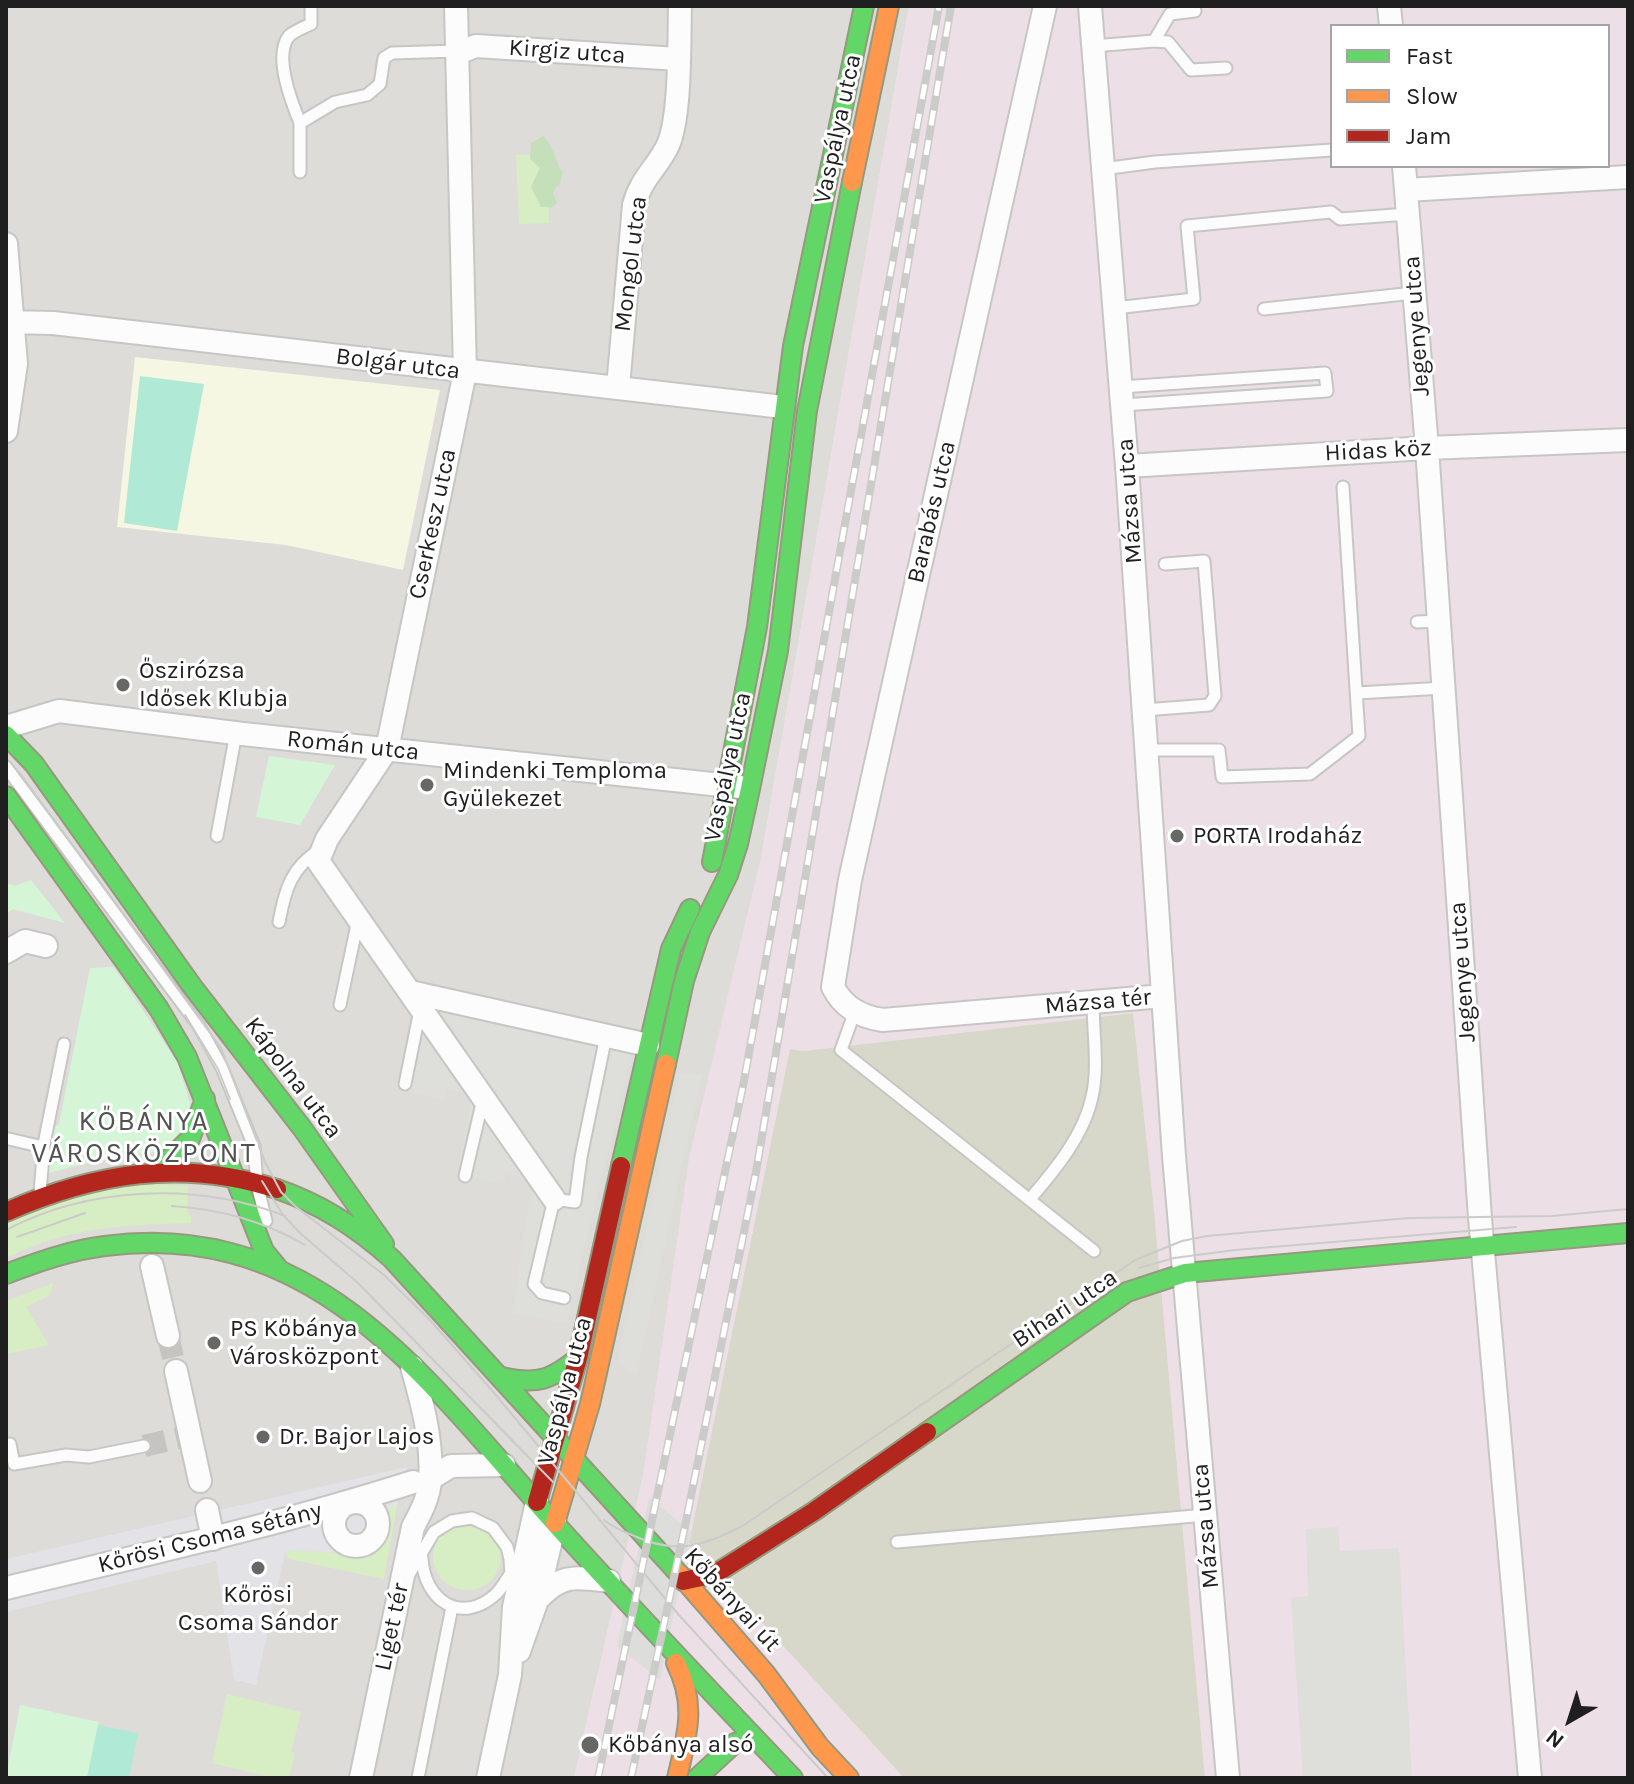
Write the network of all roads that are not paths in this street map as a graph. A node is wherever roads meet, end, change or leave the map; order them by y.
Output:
1 (311, 6) edge
2 (456, 6) edge
3 (680, 6) edge
4 (864, 6) edge
5 (889, 6) edge
6 (1045, 6) edge
7 (1090, 6) edge
8 (1195, 11) dead end
9 (1154, 41) junction
10 (1093, 46) junction
11 (458, 52) junction
12 (678, 59) junction
13 (1226, 68) dead end
14 (300, 123) junction
15 (1330, 150) edge
16 (1404, 168) edge
17 (1103, 169) junction
18 (300, 172) dead end
19 (1628, 177) edge
20 (1406, 190) junction
21 (1408, 214) junction
22 (6, 244) edge
23 (1414, 293) junction
24 (1115, 308) junction
25 (1264, 309) dead end
26 (9, 323) edge
27 (465, 372) junction
28 (618, 387) junction
29 (1122, 396) junction
30 (783, 407) junction
31 (807, 411) junction
32 (6, 431) edge
33 (1628, 440) edge
34 (1427, 448) junction
35 (1127, 466) junction
36 (1343, 487) dead end
37 (771, 505) junction
38 (795, 508) junction
39 (1165, 564) dead end
40 (1444, 688) junction
41 (1357, 693) junction
42 (1144, 710) junction
43 (6, 727) edge
44 (236, 733) junction
45 (6, 735) edge
46 (387, 749) junction
47 (1147, 750) junction
48 (6, 767) edge
49 (727, 784) junction
50 (750, 789) junction
51 (6, 796) edge
52 (217, 836) dead end
53 (321, 849) junction
54 (358, 919) junction
55 (279, 922) dead end
56 (46, 946) dead end
57 (6, 952) edge
58 (1163, 996) junction
59 (415, 1000) junction
60 (1093, 1002) junction
61 (340, 1005) dead end
62 (855, 1011) junction
63 (606, 1036) junction
64 (64, 1044) dead end
65 (648, 1045) junction
66 (405, 1084) dead end
67 (483, 1097) junction
68 (205, 1099) junction
69 (633, 1111) junction
70 (654, 1116) junction
71 (9, 1139) dead end
72 (43, 1147) junction
73 (155, 1172) junction
74 (465, 1176) dead end
75 (234, 1178) junction
76 (257, 1184) junction
77 (39, 1196) junction
78 (554, 1199) junction
79 (1030, 1199) junction
80 (6, 1212) edge
81 (1628, 1233) edge
82 (1483, 1245) junction
83 (1094, 1251) dead end
84 (399, 1265) junction
85 (152, 1266) dead end
86 (278, 1268) junction
87 (1185, 1273) junction
88 (6, 1274) edge
89 (564, 1298) dead end
90 (168, 1336) tunnel mouth
91 (578, 1358) junction
92 (410, 1362) junction
93 (176, 1371) tunnel mouth
94 (502, 1377) junction
95 (557, 1438) junction
96 (6, 1445) edge
97 (144, 1446) tunnel mouth
98 (574, 1457) junction
99 (504, 1465) junction
100 (422, 1480) junction
101 (200, 1481) dead end
102 (537, 1502) junction
103 (207, 1510) dead end
104 (1206, 1515) junction
105 (555, 1523) junction
106 (413, 1527) junction
107 (213, 1539) junction
108 (897, 1542) dead end
109 (526, 1549) junction
110 (421, 1557) junction
111 (510, 1574) junction
112 (609, 1581) junction
113 (683, 1581) junction
114 (401, 1587) junction
115 (6, 1588) edge
116 (537, 1600) junction
117 (452, 1607) junction
118 (514, 1607) junction
119 (656, 1631) junction
120 (510, 1675) junction
121 (769, 1677) junction
122 (753, 1737) junction
123 (820, 1746) junction
124 (361, 1778) edge
125 (418, 1778) edge
126 (488, 1778) edge
127 (677, 1778) edge
128 (697, 1778) edge
129 (721, 1778) edge
130 (793, 1778) edge
131 (849, 1778) edge
132 (1228, 1778) edge
133 (1530, 1778) edge

1 - 14 lane
2 - 11 street, Cserkesz utca
3 - 12 street, Mongol utca
4 - 30 main road, Vaspálya utca
5 - 31 main road, Vaspálya utca
6 - 62 street, Barabás utca
7 - 10 street, Mázsa utca
8 - 9 lane
9 - 10 lane
9 - 13 lane
10 - 17 street, Mázsa utca
11 - 12 street, Kirgiz utca
11 - 14 lane
11 - 27 street, Cserkesz utca
12 - 28 street, Mongol utca
14 - 18 lane
15 - 17 lane
16 - 20 street, Jegenye utca
17 - 24 street, Mázsa utca
19 - 20 street
20 - 21 street, Jegenye utca
21 - 23 street, Jegenye utca
21 - 24 lane
22 - 26 street
23 - 25 lane
23 - 34 street, Jegenye utca
24 - 29 street, Mázsa utca
26 - 27 street, Bolgár utca
26 - 32 street
27 - 28 street, Bolgár utca
27 - 46 street, Cserkesz utca
28 - 30 street, Bolgár utca
29 - 29 lane
29 - 35 street, Mázsa utca
30 - 31 main road
30 - 37 main road, Vaspálya utca
31 - 38 main road, Vaspálya utca
33 - 34 street, Hidas köz
34 - 35 street, Hidas köz
34 - 40 street, Jegenye utca
35 - 42 street, Mázsa utca
36 - 41 lane
37 - 38 main road
37 - 49 main road, Vaspálya utca
38 - 50 main road, Vaspálya utca
39 - 42 lane
40 - 41 lane
40 - 82 street, Jegenye utca
41 - 47 lane
42 - 47 street, Mázsa utca
43 - 44 street, Román utca
44 - 46 street, Román utca
44 - 52 lane
45 - 84 main road, Kápolna utca
46 - 49 street, Román utca
46 - 53 street, Cserkesz utca
47 - 58 street, Mázsa utca
48 - 76 lane, Kápolna utca
49 - 50 street, Román utca
49 - 65 main road, Vaspálya utca
50 - 70 main road, Vaspálya utca
51 - 68 main road
53 - 54 street
53 - 55 lane
54 - 59 street
54 - 61 lane
56 - 57 street
58 - 60 street, Mázsa tér
58 - 87 street, Mázsa tér
59 - 63 street
59 - 66 lane
59 - 67 street
60 - 62 street, Mázsa tér
60 - 79 lane
62 - 79 lane
63 - 65 street
63 - 78 lane
64 - 72 lane
65 - 69 main road, Vaspálya utca
67 - 74 lane
67 - 78 street
68 - 73 main road
68 - 75 main road
69 - 70 main road
69 - 91 main road, Vaspálya utca
70 - 98 main road, Vaspálya utca
71 - 72 lane
72 - 77 lane
73 - 75 main road
73 - 77 main road
75 - 76 main road
75 - 86 main road
76 - 84 main road
76 - 86 lane, Kápolna utca
77 - 80 main road
78 - 89 lane, Vaspálya utca
79 - 83 lane
81 - 82 main road, Bihari utca
82 - 87 main road, Bihari utca
82 - 133 street, Jegenye utca
84 - 94 main road, Kápolna utca
85 - 90 street
86 - 88 main road
86 - 92 main road
87 - 104 street, Mázsa utca
87 - 113 main road, Bihari utca
91 - 94 main road
91 - 95 main road, Vaspálya utca
92 - 99 main road
92 - 100 street, Liget tér
93 - 101 street
94 - 95 main road, Kápolna utca
95 - 98 main road, Kőbányai út
95 - 102 main road, Vaspálya utca
96 - 97 lane
98 - 105 main road, Vaspálya utca
98 - 113 main road, Kőbányai út
99 - 100 street
99 - 102 main road
100 - 106 street, Liget tér
100 - 107 street, Kőrösi Csoma sétány
102 - 105 main road
102 - 109 street
103 - 107 street
104 - 108 lane
104 - 132 street, Mázsa utca
105 - 112 main road
105 - 116 street
106 - 110 lane
106 - 114 street, Liget tér
107 - 115 street, Kőrösi Csoma sétány
109 - 111 lane
109 - 118 street
110 - 111 lane
110 - 114 lane
110 - 117 lane
111 - 117 lane
111 - 118 lane
112 - 116 street
112 - 119 main road
113 - 121 main road, Kőbányai út
114 - 124 street, Liget tér
116 - 120 street
117 - 125 lane
118 - 120 street
119 - 122 main road
119 - 127 main road
120 - 126 street
121 - 122 main road
121 - 123 main road, Kőbányai út
122 - 123 main road
122 - 128 main road
122 - 129 main road
122 - 130 main road
123 - 131 main road, Kőbányai út

